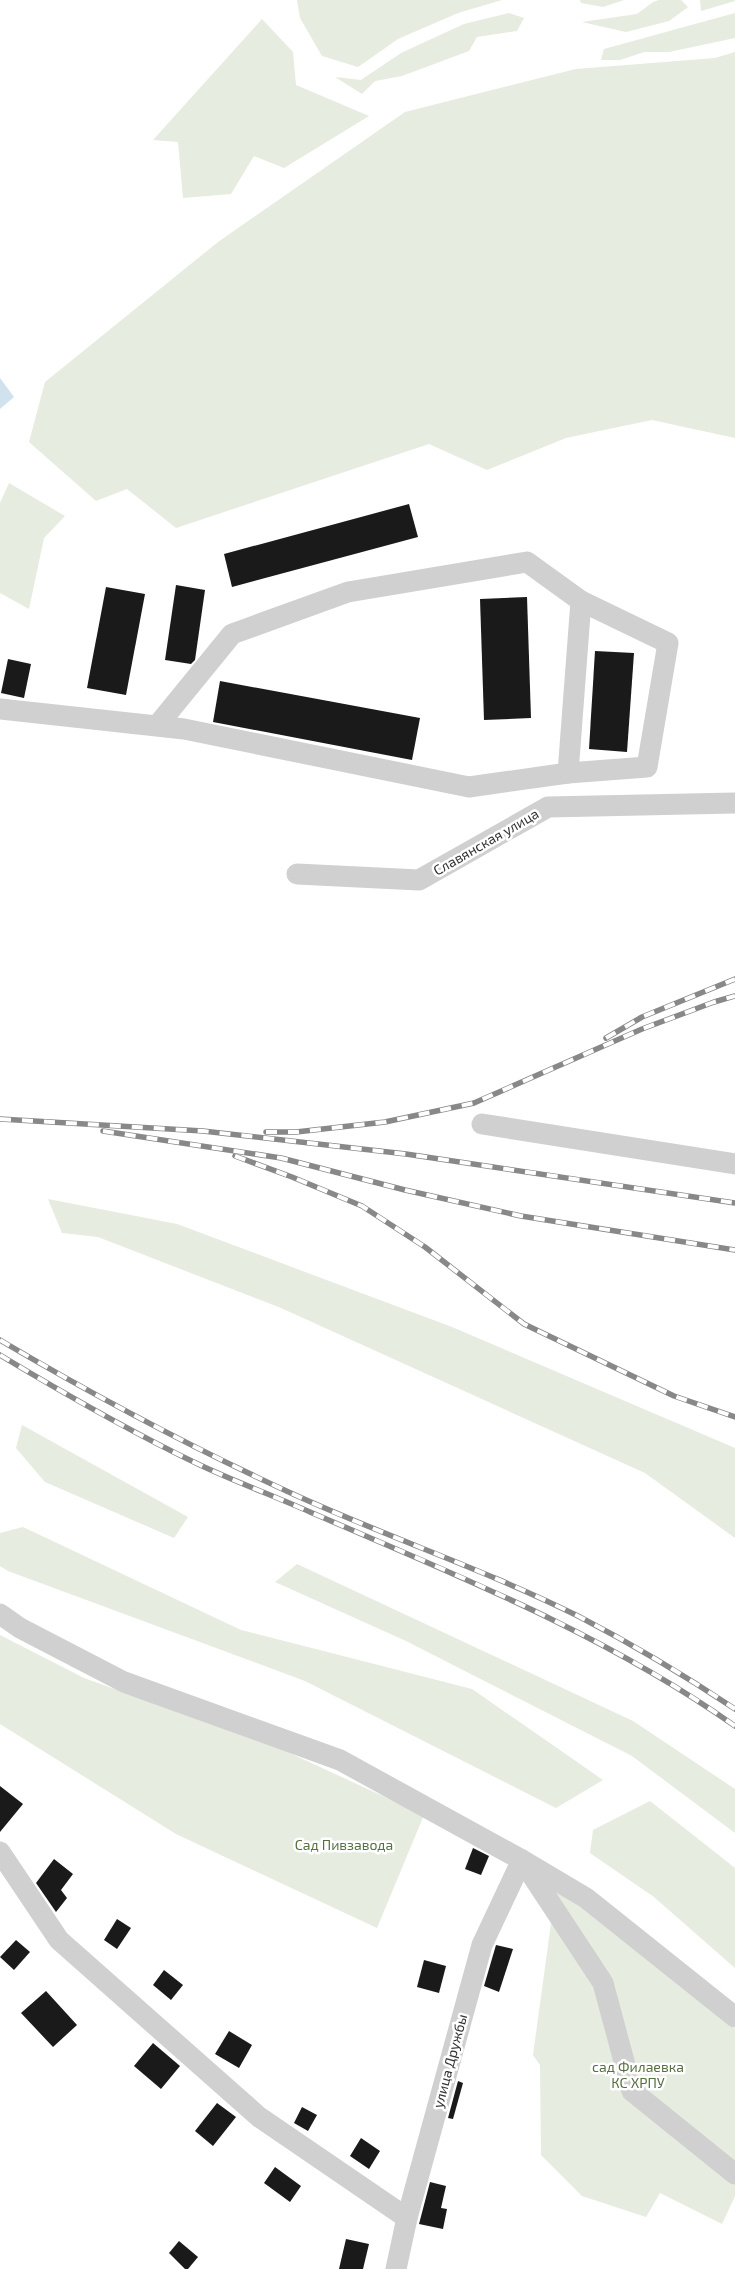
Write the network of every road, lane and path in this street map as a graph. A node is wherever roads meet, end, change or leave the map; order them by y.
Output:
1 (581, 601) junction
2 (0, 708) edge
3 (157, 726) junction
4 (568, 773) junction
5 (735, 803) edge
6 (297, 874) dead end
7 (482, 1124) dead end
8 (735, 1164) edge
9 (0, 1614) edge
10 (0, 1852) edge
11 (522, 1860) junction
12 (735, 2017) edge
13 (735, 2174) edge
14 (407, 2218) junction
15 (396, 2269) edge

1 - 3 street
1 - 4 street
1 - 4 street
2 - 3 street
3 - 4 street
5 - 6 street, Славянская улица
7 - 8 street
9 - 11 street
10 - 14 street
11 - 12 street
11 - 13 street
11 - 14 street, улица Дружбы
14 - 15 street, улица Дружбы

